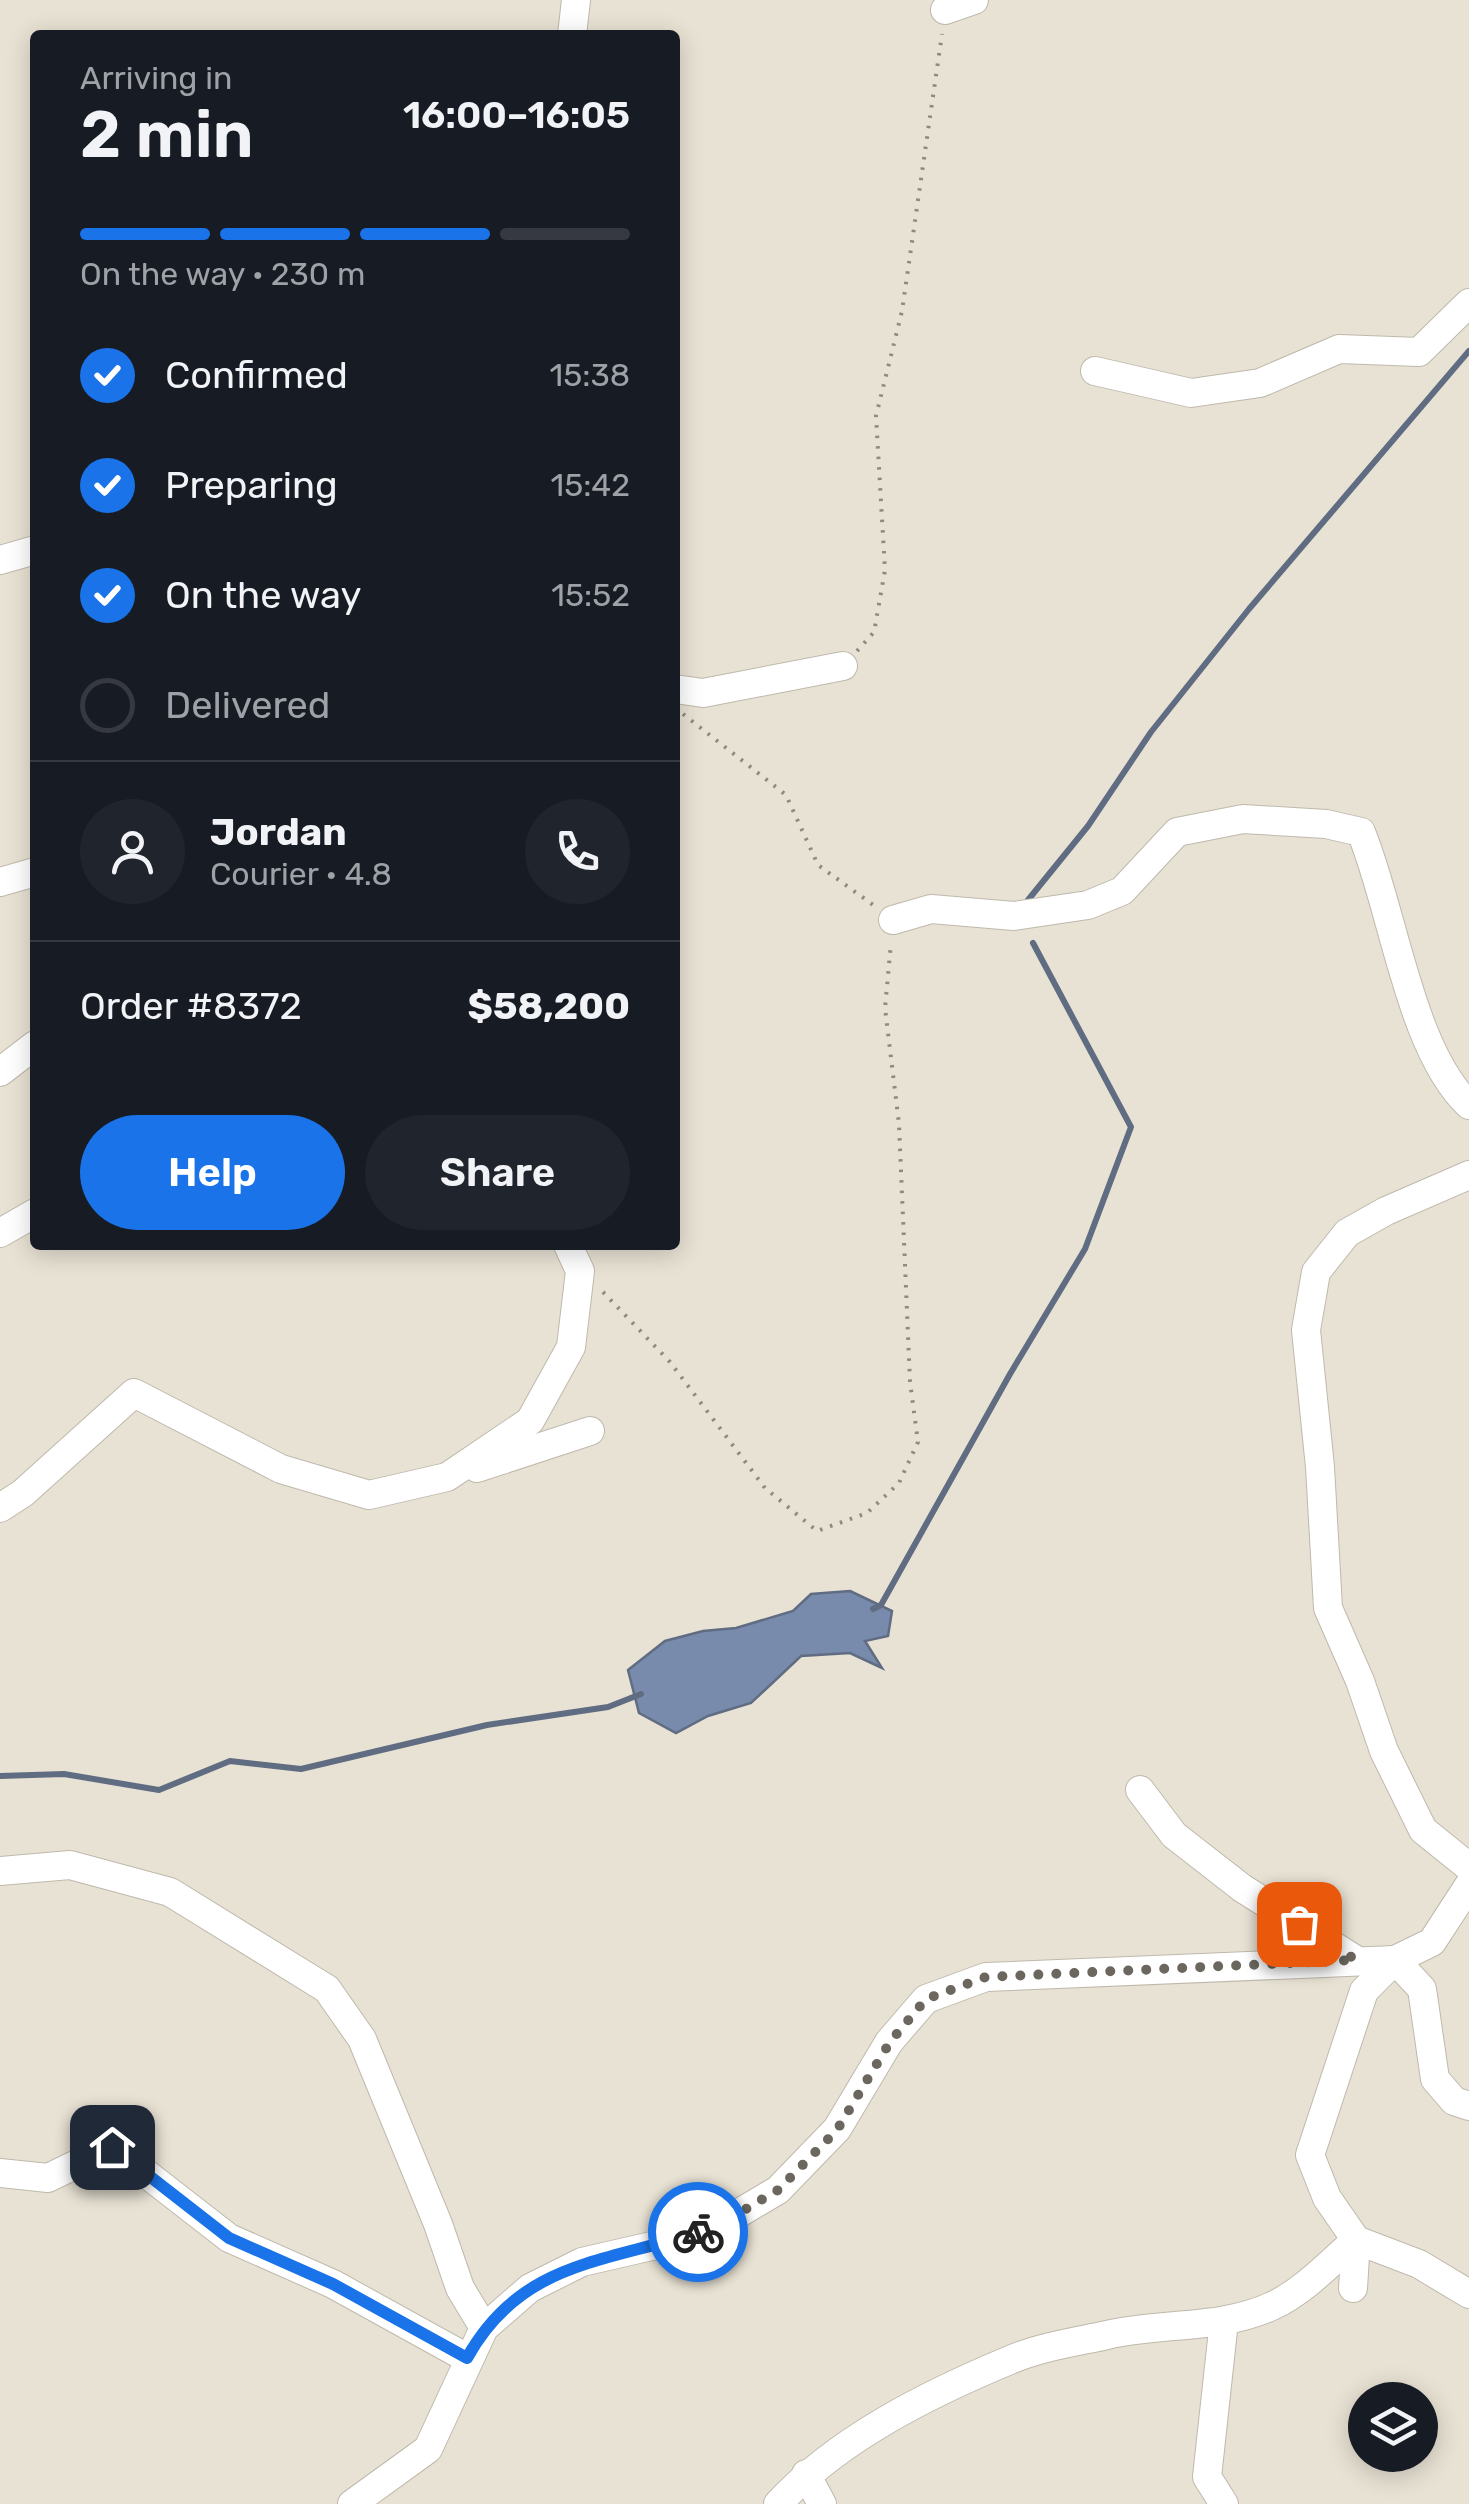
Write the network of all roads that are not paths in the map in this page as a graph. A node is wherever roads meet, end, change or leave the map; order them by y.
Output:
1 (576, 0) edge
2 (974, 0) edge
3 (946, 10) road end
4 (573, 30) edge
5 (1469, 302) edge
6 (1096, 372) dead end
7 (30, 551) edge
8 (0, 560) edge
9 (843, 666) road end
10 (680, 691) edge
11 (30, 873) edge
12 (0, 882) edge
13 (893, 920) road end
14 (30, 1049) edge
15 (0, 1072) edge
16 (1469, 1104) edge
17 (1469, 1175) edge
18 (30, 1216) edge
19 (0, 1232) edge
20 (570, 1250) edge
21 (590, 1431) dead end
22 (448, 1477) junction
23 (0, 1508) edge
24 (1140, 1790) dead end
25 (1469, 1867) edge
26 (0, 1871) edge
27 (1469, 1885) edge
28 (1356, 1960) junction
29 (1394, 1960) junction
30 (1469, 2106) edge
31 (0, 2173) edge
32 (1356, 2240) junction
33 (1353, 2288) dead end
34 (1469, 2294) edge
35 (1224, 2321) junction
36 (484, 2328) junction
37 (467, 2358) junction
38 (806, 2474) junction
39 (352, 2504) edge
40 (778, 2504) edge
41 (822, 2504) edge
42 (1224, 2504) edge

1 - 4 street
2 - 3 street
5 - 6 street
7 - 8 street
9 - 10 street
11 - 12 street
13 - 16 street
14 - 15 street
17 - 25 street
18 - 19 street
20 - 22 street
21 - 22 street
22 - 23 street
24 - 28 street
26 - 36 street
27 - 29 street
28 - 29 street
28 - 36 street
29 - 30 street
29 - 32 street
31 - 37 street
32 - 33 street
32 - 34 street
32 - 35 street
35 - 38 street
35 - 42 street
36 - 37 street
37 - 39 street
38 - 40 street
38 - 41 street

